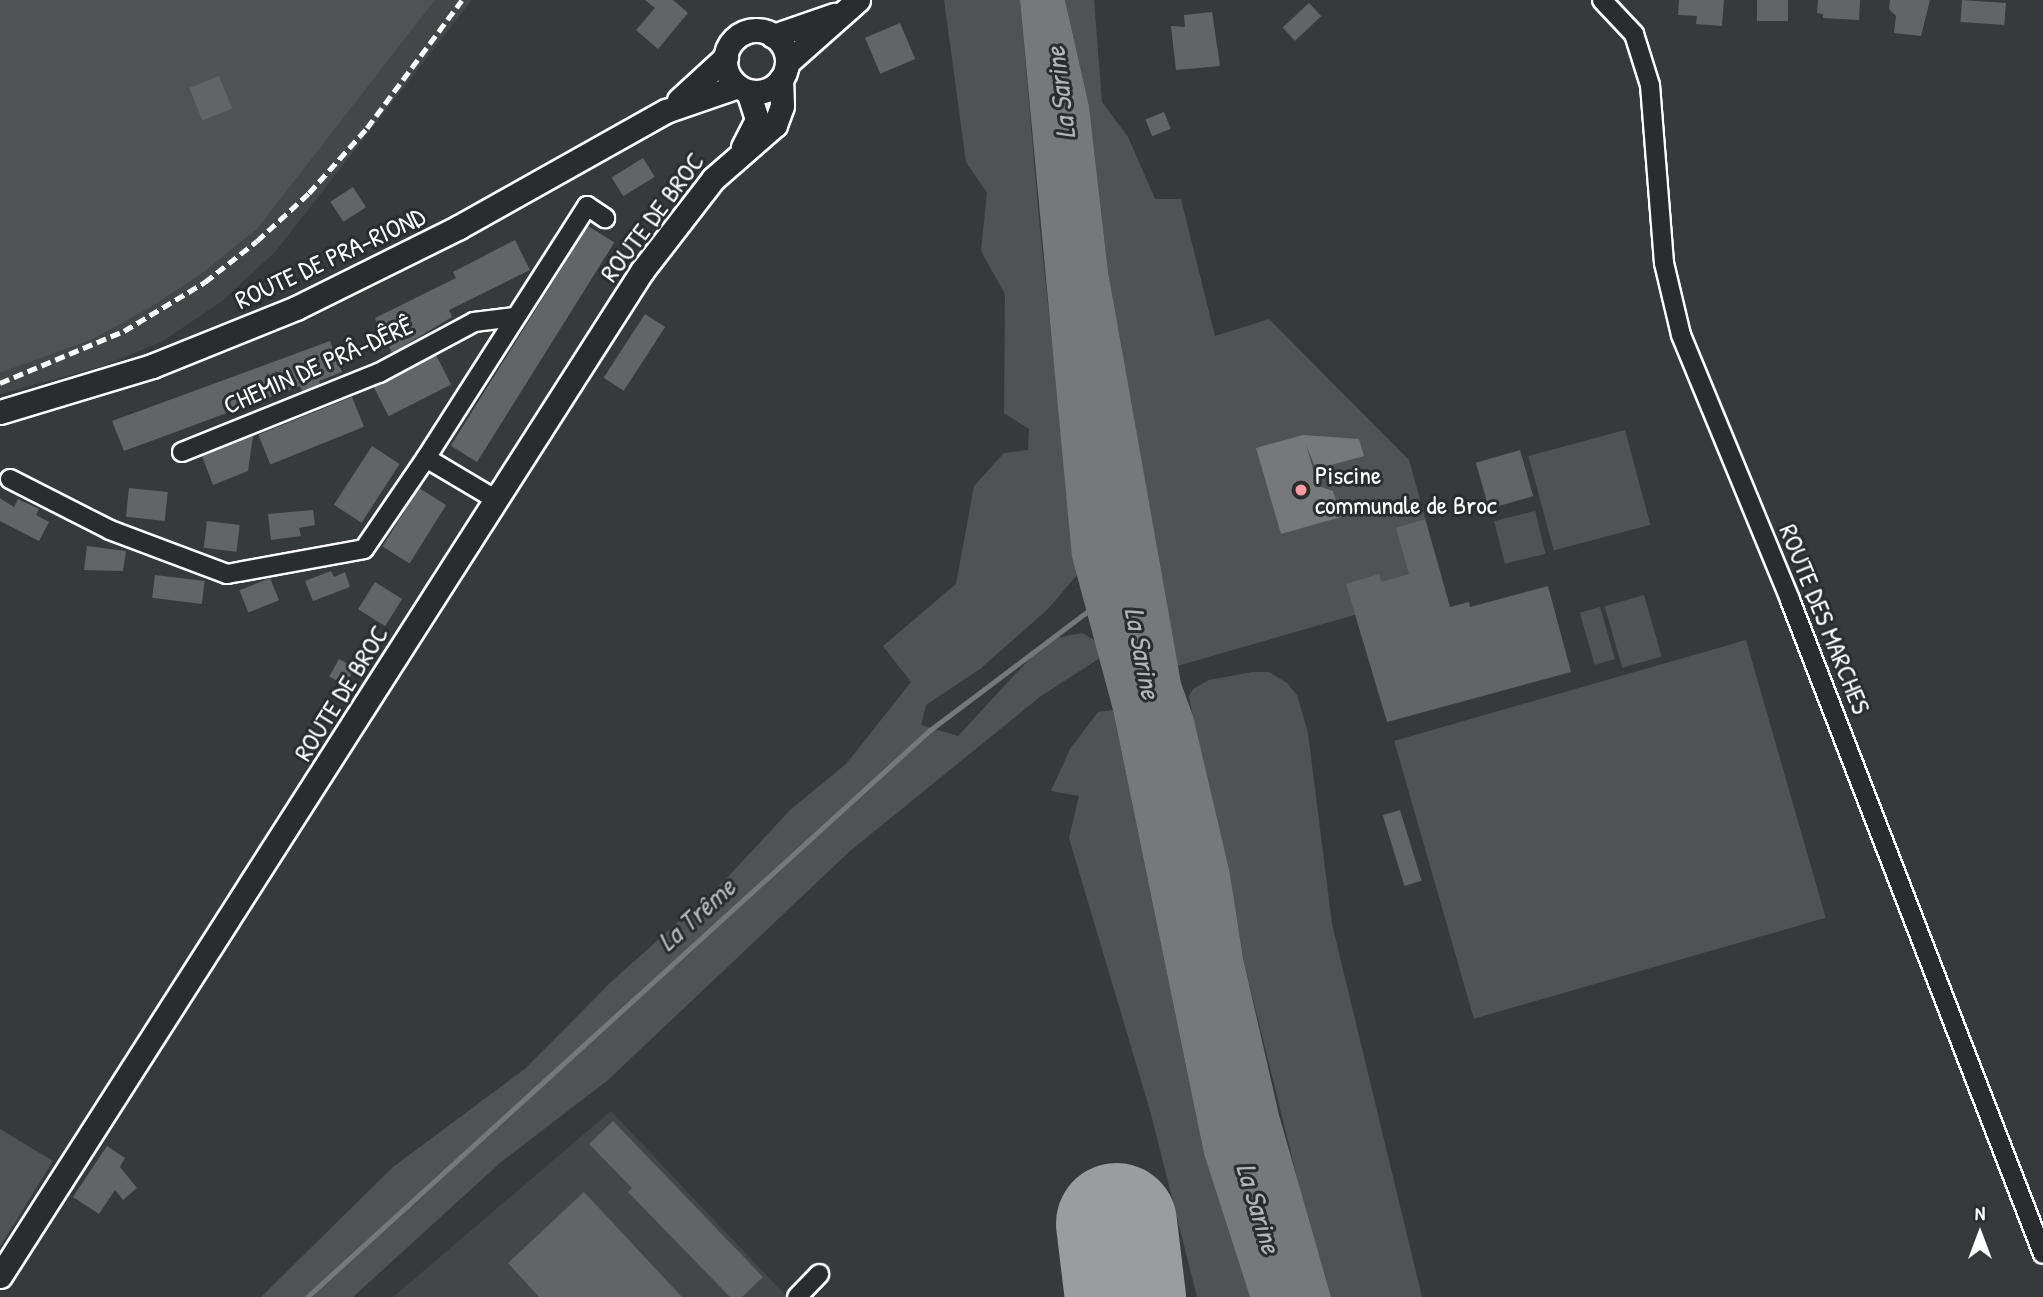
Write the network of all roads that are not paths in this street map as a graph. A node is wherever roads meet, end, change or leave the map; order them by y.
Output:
1 (1602, 0) edge
2 (849, 6) edge
3 (773, 36) junction
4 (726, 57) junction
5 (784, 71) junction
6 (743, 89) junction
7 (666, 111) junction
8 (741, 150) junction
9 (606, 218) dead end
10 (515, 317) junction
11 (0, 412) edge
12 (182, 452) dead end
13 (426, 458) junction
14 (10, 479) dead end
15 (495, 499) junction
16 (2043, 1254) edge
17 (819, 1274) dead end
18 (0, 1276) edge
19 (797, 1297) edge

1 - 16 street, ROUTE DES MARCHES
2 - 3 main road, ROUTE DE PRA-RIOND
2 - 5 main road, ROUTE DE PRA-RIOND
3 - 4 main road, ROUTE DE PRA-RIOND
3 - 5 main road
4 - 6 main road
4 - 7 main road, ROUTE DE PRA-RIOND
5 - 6 main road, ROUTE DE PRA-RIOND
5 - 8 main road, ROUTE DE BROC
6 - 7 main road, ROUTE DE PRA-RIOND
6 - 8 main road, ROUTE DE BROC
7 - 11 main road, ROUTE DE PRA-RIOND
8 - 15 main road, ROUTE DE BROC
9 - 10 street
10 - 12 street, CHEMIN DE PRÂ-DÊRÊ
10 - 13 street
13 - 14 street
13 - 15 street
15 - 18 main road, ROUTE DE BROC
17 - 19 street

